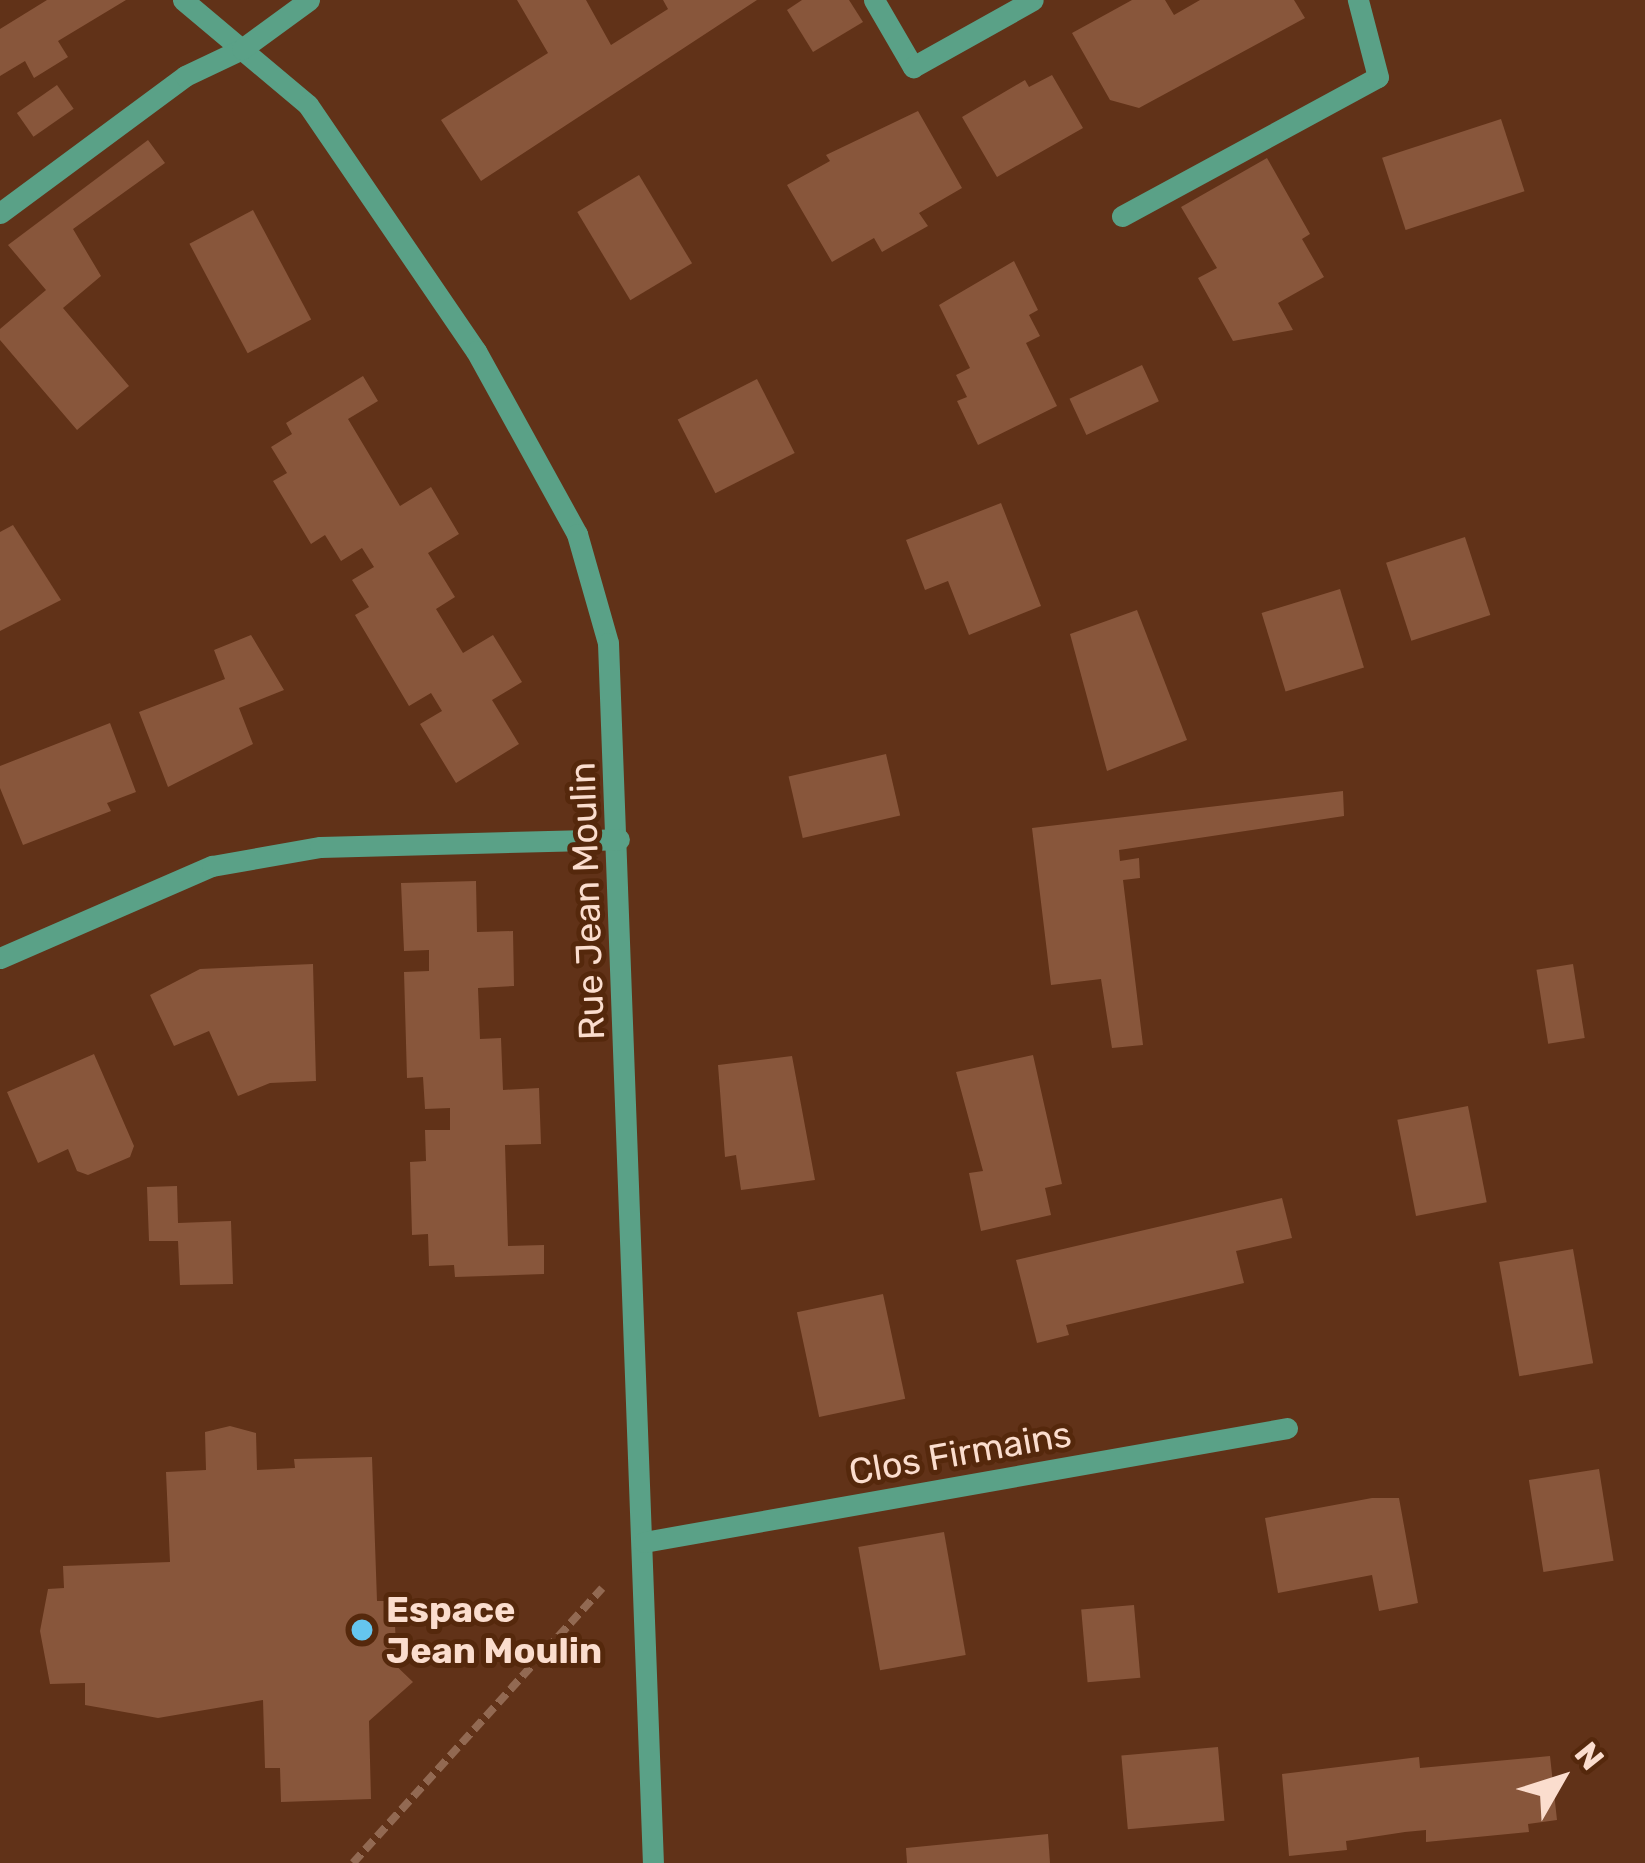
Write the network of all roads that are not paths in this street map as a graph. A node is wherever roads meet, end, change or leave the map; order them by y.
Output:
1 (183, 0) edge
2 (309, 0) edge
3 (874, 0) edge
4 (1033, 0) edge
5 (1358, 0) edge
6 (242, 49) junction
7 (0, 213) edge
8 (1122, 216) dead end
9 (619, 839) junction
10 (0, 958) edge
11 (1287, 1428) dead end
12 (644, 1541) junction
13 (653, 1863) edge

1 - 6 street, Rue Jean Moulin
2 - 6 street
3 - 4 street
5 - 8 street
6 - 7 street
6 - 9 street, Rue Jean Moulin
9 - 10 street
9 - 12 street, Rue Jean Moulin
11 - 12 street, Clos Firmains
12 - 13 street, Rue Jean Moulin

